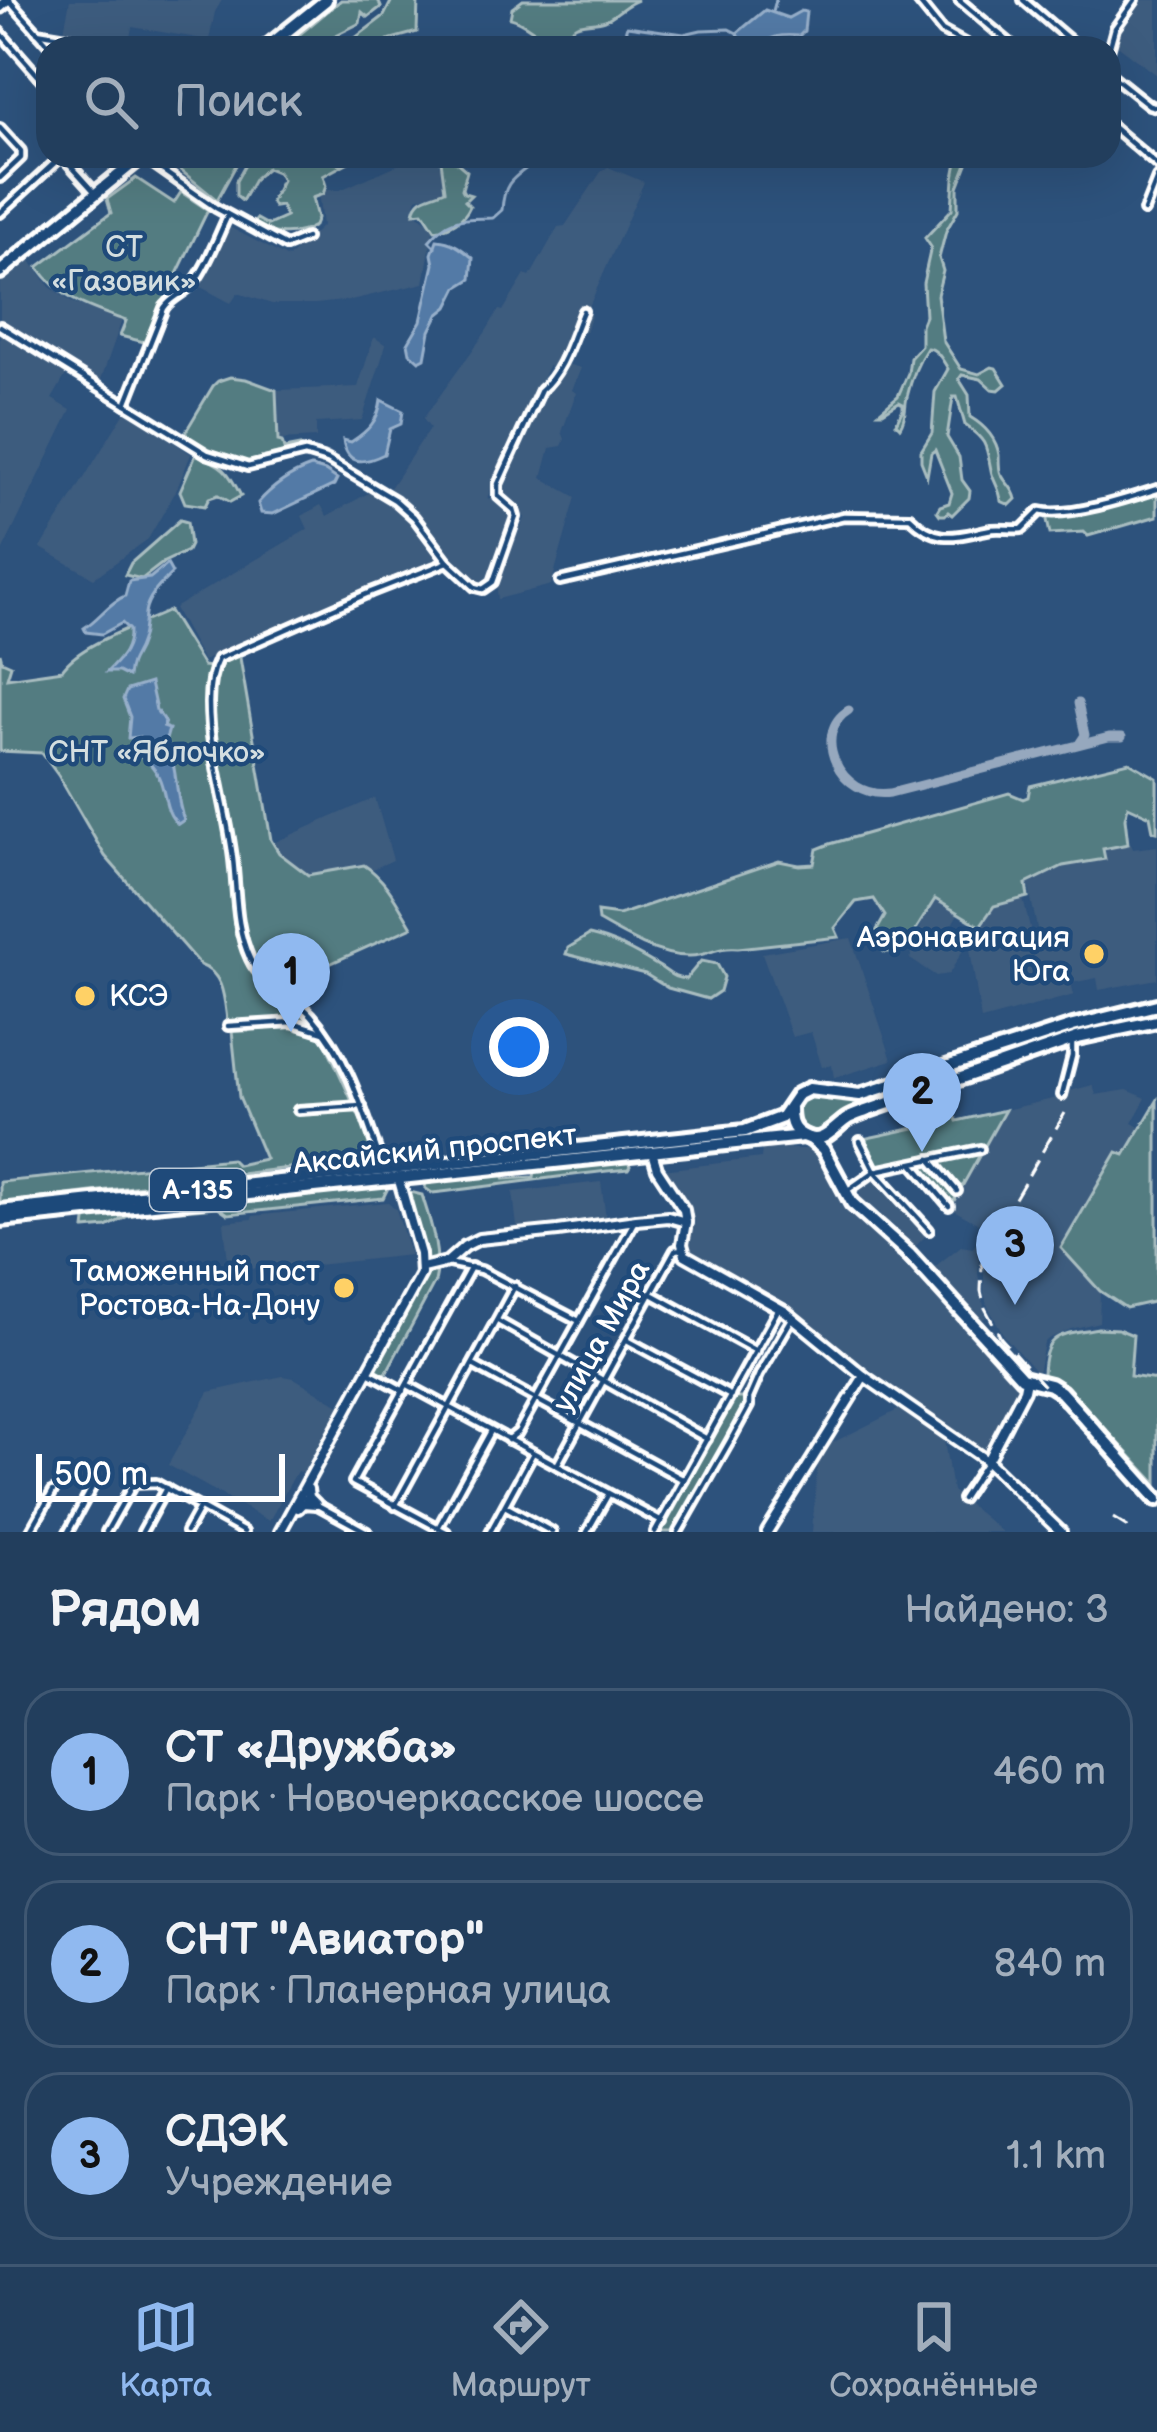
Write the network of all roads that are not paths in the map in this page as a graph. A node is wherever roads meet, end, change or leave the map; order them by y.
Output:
1 (326, 0) edge
2 (335, 0) edge
3 (917, 0) edge
4 (959, 0) edge
5 (1023, 0) edge
6 (1135, 0) edge
7 (4, 2) edge
8 (0, 32) edge
9 (37, 32) junction
10 (41, 36) edge
11 (60, 36) edge
12 (281, 36) edge
13 (292, 36) edge
14 (951, 36) edge
15 (1002, 36) edge
16 (1065, 36) edge
17 (1113, 36) edge
18 (36, 73) edge
19 (1121, 82) edge
20 (1153, 106) edge
21 (0, 128) edge
22 (1121, 134) edge
23 (1157, 165) edge
24 (50, 168) edge
25 (74, 168) edge
26 (118, 168) edge
27 (119, 168) edge
28 (150, 168) edge
29 (0, 178) edge
30 (1157, 178) edge
31 (92, 189) junction
32 (1144, 211) dead end
33 (0, 213) edge
34 (228, 215) junction
35 (306, 238) dead end
36 (0, 269) edge
37 (583, 311) dead end
38 (0, 326) edge
39 (126, 404) junction
40 (1157, 489) edge
41 (448, 562) junction
42 (560, 581) dead end
43 (1157, 1005) edge
44 (1157, 1021) edge
45 (228, 1026) dead end
46 (324, 1032) junction
47 (1072, 1040) junction
48 (1043, 1043) junction
49 (962, 1063) junction
50 (966, 1077) junction
51 (895, 1086) junction
52 (1062, 1095) dead end
53 (900, 1100) junction
54 (362, 1106) junction
55 (790, 1108) junction
56 (298, 1110) dead end
57 (834, 1130) junction
58 (807, 1138) junction
59 (860, 1141) dead end
60 (980, 1149) dead end
61 (652, 1150) junction
62 (380, 1156) junction
63 (930, 1159) junction
64 (912, 1163) junction
65 (875, 1171) junction
66 (397, 1174) junction
67 (417, 1176) junction
68 (373, 1177) junction
69 (848, 1190) junction
70 (957, 1191) dead end
71 (404, 1199) junction
72 (949, 1206) dead end
73 (861, 1214) junction
74 (0, 1215) edge
75 (636, 1220) junction
76 (686, 1222) junction
77 (929, 1230) dead end
78 (682, 1249) junction
79 (447, 1262) junction
80 (422, 1268) junction
81 (471, 1268) junction
82 (515, 1286) junction
83 (652, 1294) junction
84 (779, 1308) junction
85 (793, 1317) junction
86 (496, 1320) junction
87 (579, 1321) junction
88 (628, 1340) junction
89 (756, 1351) junction
90 (559, 1358) junction
91 (472, 1364) junction
92 (370, 1372) junction
93 (864, 1376) junction
94 (1026, 1380) junction
95 (604, 1383) junction
96 (405, 1388) junction
97 (732, 1393) junction
98 (748, 1398) junction
99 (535, 1400) junction
100 (448, 1408) junction
101 (580, 1424) junction
102 (491, 1431) junction
103 (707, 1439) junction
104 (508, 1440) junction
105 (533, 1454) junction
106 (987, 1461) junction
107 (557, 1465) junction
108 (684, 1480) junction
109 (309, 1482) junction
110 (94, 1484) dead end
111 (166, 1488) junction
112 (53, 1491) dead end
113 (609, 1493) junction
114 (301, 1496) junction
115 (962, 1499) dead end
116 (1157, 1499) edge
117 (316, 1504) junction
118 (504, 1505) junction
119 (395, 1506) junction
120 (200, 1508) junction
121 (662, 1522) junction
122 (283, 1528) edge
123 (438, 1528) junction
124 (232, 1529) edge
125 (358, 1530) edge
126 (30, 1532) edge
127 (68, 1532) edge
128 (106, 1532) edge
129 (142, 1532) edge
130 (186, 1532) edge
131 (244, 1532) edge
132 (367, 1532) edge
133 (446, 1532) edge
134 (490, 1532) edge
135 (552, 1532) edge
136 (587, 1532) edge
137 (656, 1532) edge
138 (678, 1532) edge
139 (767, 1532) edge
140 (1061, 1532) edge

1 - 12 main road
2 - 13 main road
3 - 14 street
4 - 15 street
5 - 16 street
6 - 17 street
7 - 9 street
8 - 18 street
9 - 10 street
9 - 11 street
19 - 20 street
21 - 29 street
22 - 23 street
24 - 33 street
25 - 31 street
26 - 31 main road
27 - 36 main road
28 - 34 street
30 - 32 street
31 - 36 main road
34 - 35 street
34 - 39 street
37 - 41 street
38 - 39 street
39 - 41 street
40 - 42 street
41 - 46 street
43 - 48 main road
44 - 47 main road
45 - 46 street
46 - 54 street
47 - 48 main road
47 - 52 street
48 - 49 main road, Аксайский проспект
48 - 50 main road, Аксайский проспект
49 - 50 main road
49 - 51 main road, Аксайский проспект
50 - 53 main road, Аксайский проспект
51 - 53 main road
51 - 55 main road, Аксайский проспект
53 - 57 main road, Аксайский проспект
54 - 56 street
54 - 62 street
55 - 58 main road
55 - 66 main road, Аксайский проспект / А-135
57 - 58 main road, Аксайский проспект
57 - 69 main road
58 - 61 main road, Аксайский проспект / А-135
58 - 73 main road
59 - 65 street
60 - 63 street
61 - 67 main road, Аксайский проспект / А-135
61 - 76 street
62 - 66 street
62 - 68 street
63 - 64 street
63 - 70 street
64 - 65 street
64 - 72 street
65 - 69 street
65 - 77 street
66 - 67 main road, Аксайский проспект / А-135
66 - 68 main road, Аксайский проспект / А-135
66 - 71 street
67 - 71 street
68 - 71 street
68 - 74 main road, Аксайский проспект / А-135
69 - 73 main road
71 - 80 street
73 - 94 main road
75 - 76 street
75 - 79 street
75 - 87 street
76 - 78 street, улица Мира
78 - 83 street, улица Мира
78 - 84 street
79 - 80 street
79 - 81 street
80 - 92 street
81 - 82 street
81 - 96 street
82 - 86 street
82 - 87 street
83 - 88 street, улица Мира
83 - 89 street
84 - 85 street
84 - 89 street
85 - 93 street
85 - 98 street
86 - 90 street
86 - 91 street
87 - 90 street
88 - 95 street, улица Мира
88 - 97 street
89 - 97 street
90 - 95 street
90 - 99 street
91 - 99 street
91 - 100 street
92 - 96 street
92 - 109 street
93 - 106 street
93 - 139 street
94 - 106 street
94 - 116 main road
95 - 101 street, улица Мира
95 - 103 street
96 - 100 street
96 - 119 street
97 - 98 street
97 - 103 street
98 - 138 street
99 - 101 street
99 - 104 street
100 - 102 street
100 - 119 street
101 - 107 street, улица Мира
101 - 108 street
102 - 104 street
102 - 123 street
103 - 108 street
104 - 105 street
105 - 107 street
105 - 118 street
106 - 115 street
106 - 140 street
107 - 113 street
108 - 121 street
109 - 114 street
109 - 117 street
110 - 127 street
111 - 120 street
111 - 128 street
111 - 129 street
112 - 126 street
113 - 121 street
113 - 136 street
114 - 117 street
114 - 122 street
117 - 122 street
117 - 125 street
118 - 134 street
118 - 135 street
119 - 123 street
120 - 124 street
120 - 130 street
121 - 137 street
123 - 133 street
124 - 131 street
125 - 132 street

